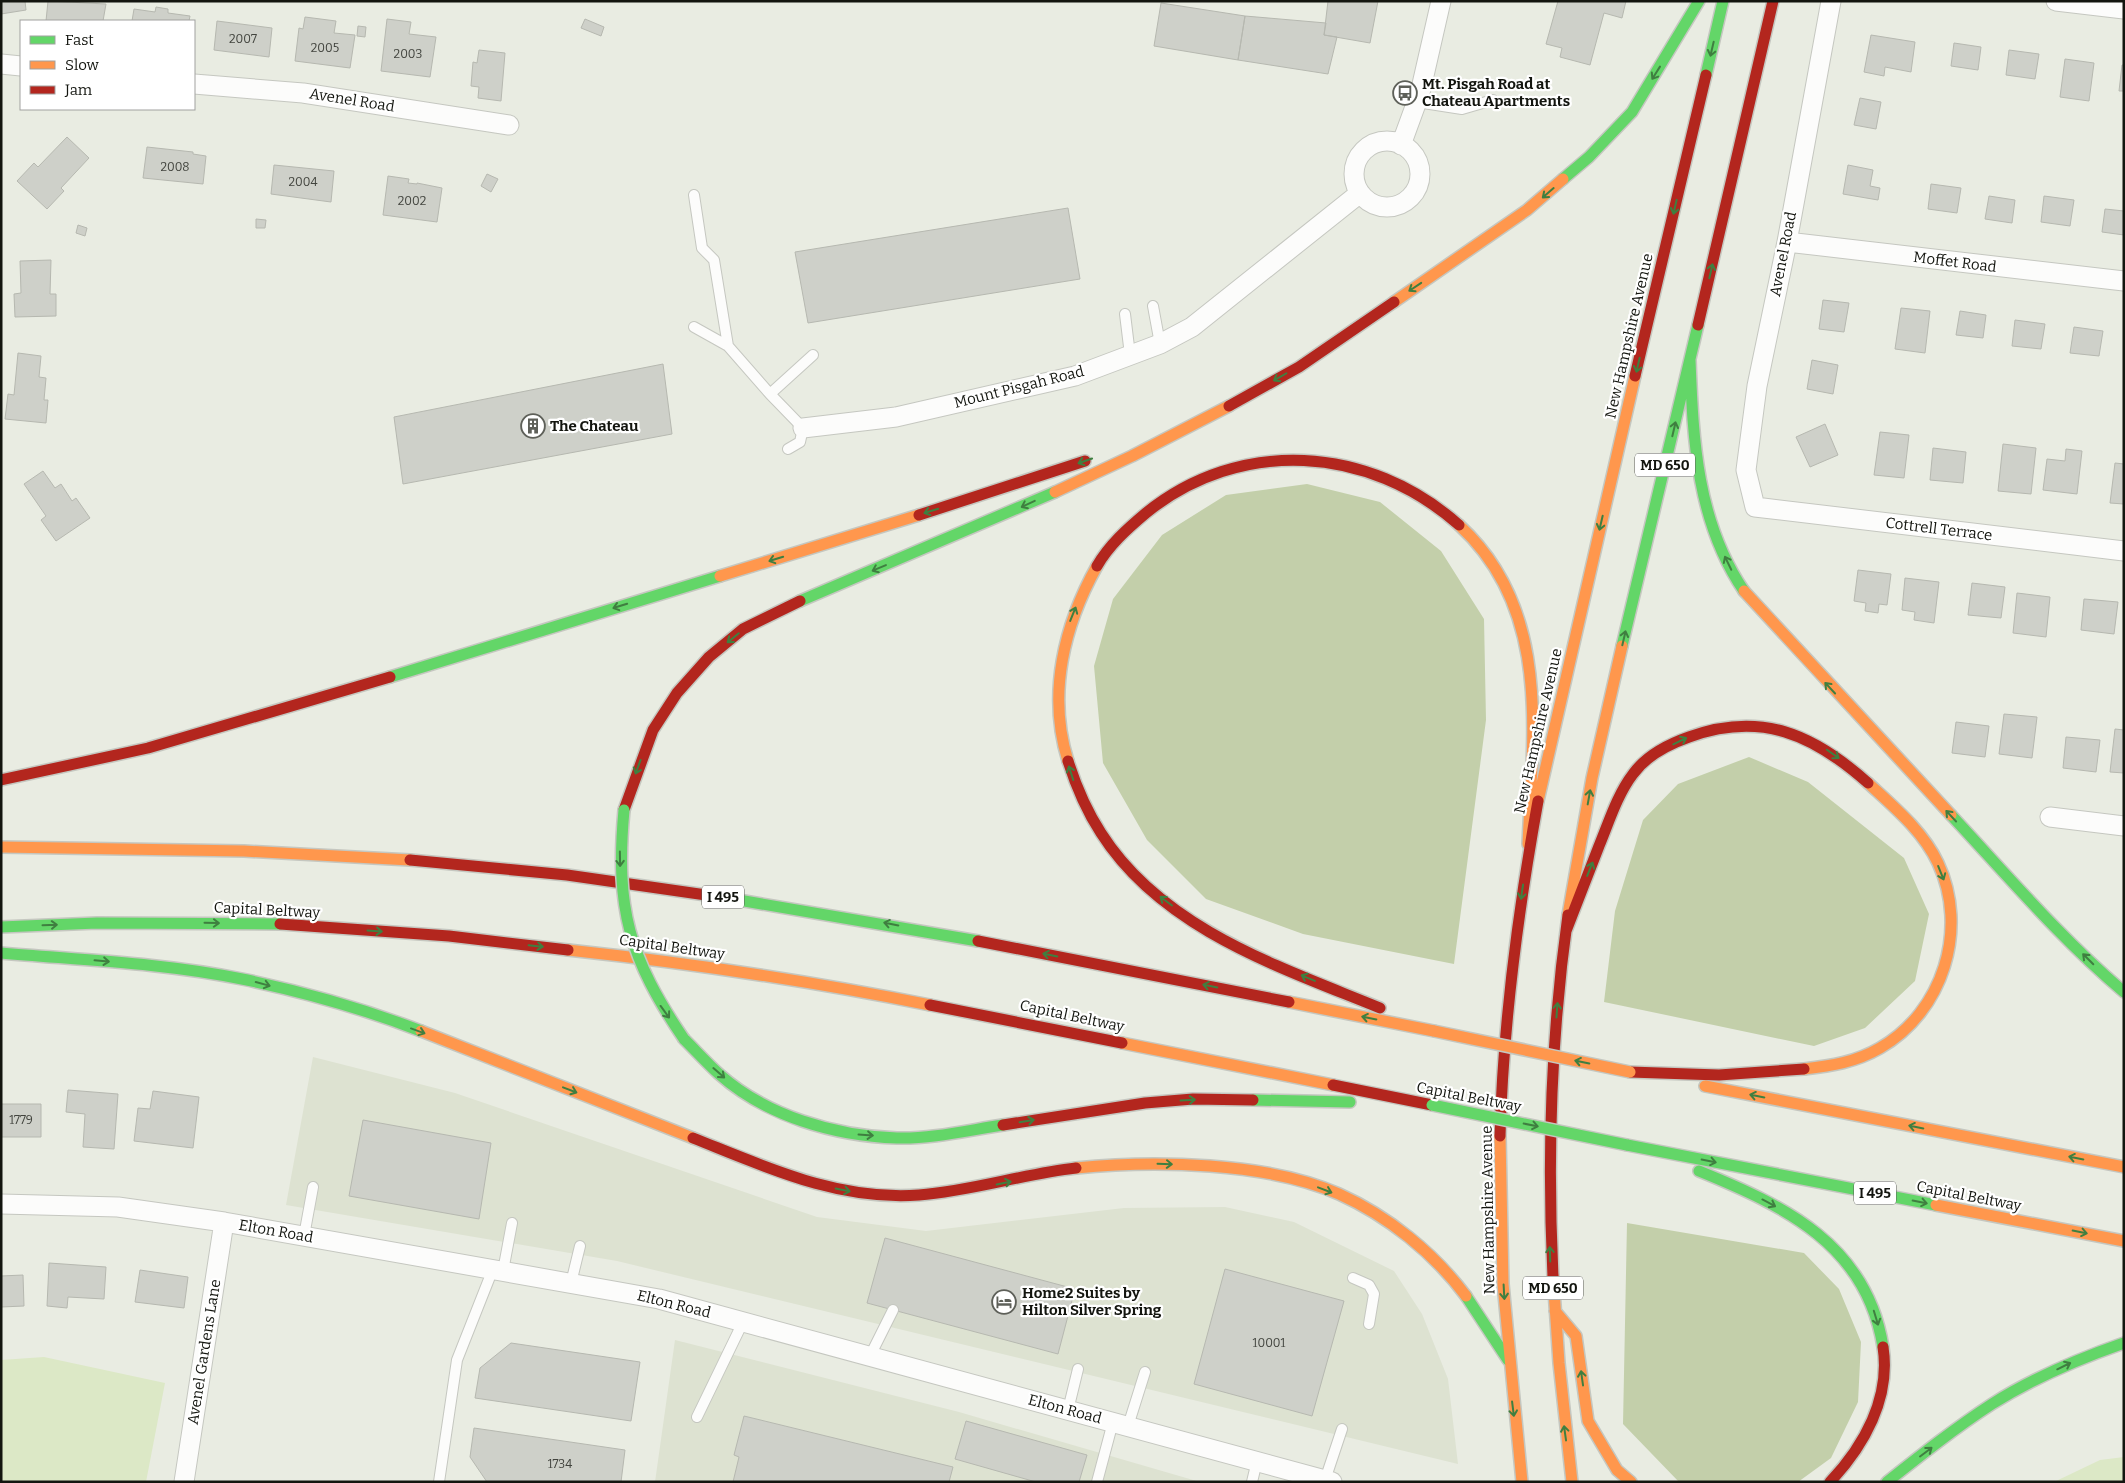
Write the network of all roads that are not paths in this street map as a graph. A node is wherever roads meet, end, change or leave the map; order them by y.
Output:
1 (1442, 1) edge
2 (1699, 1) edge
3 (1723, 1) edge
4 (1773, 1) edge
5 (1830, 1) edge
6 (2056, 1) edge
7 (2124, 9) edge
8 (1, 64) edge
9 (20, 66) edge
10 (195, 84) edge
11 (1493, 100) dead end
12 (1417, 102) junction
13 (509, 125) dead end
14 (1401, 145) junction
15 (1360, 193) junction
16 (694, 195) dead end
17 (1787, 242) junction
18 (2124, 281) edge
19 (1153, 306) dead end
20 (1124, 314) dead end
21 (694, 327) dead end
22 (1160, 344) junction
23 (728, 346) junction
24 (813, 355) dead end
25 (1130, 355) junction
26 (1690, 360) junction
27 (770, 394) junction
28 (1229, 406) junction
29 (803, 428) junction
30 (788, 449) dead end
31 (1119, 449) dead end
32 (1100, 456) dead end
33 (1755, 507) joint
34 (2124, 550) edge
35 (1, 780) edge
36 (2050, 817) dead end
37 (2124, 826) edge
38 (1528, 844) junction
39 (1, 848) edge
40 (1, 927) edge
41 (1566, 931) junction
42 (1, 953) edge
43 (2124, 992) edge
44 (1434, 1031) junction
45 (1630, 1072) junction
46 (1432, 1105) junction
47 (1627, 1145) junction
48 (2124, 1167) edge
49 (313, 1187) dead end
50 (1, 1204) edge
51 (224, 1222) junction
52 (512, 1223) dead end
53 (304, 1236) junction
54 (2124, 1241) edge
55 (580, 1246) dead end
56 (498, 1270) junction
57 (1354, 1278) dead end
58 (571, 1283) junction
59 (893, 1310) dead end
60 (1555, 1311) junction
61 (743, 1322) junction
62 (1369, 1324) dead end
63 (2124, 1343) edge
64 (870, 1356) junction
65 (1508, 1360) junction
66 (1078, 1369) dead end
67 (1145, 1372) dead end
68 (1068, 1410) junction
69 (697, 1416) dead end
70 (1120, 1424) junction
71 (1342, 1429) dead end
72 (1257, 1461) junction
73 (1329, 1481) edge
74 (184, 1482) edge
75 (439, 1482) edge
76 (1097, 1482) edge
77 (1252, 1482) edge
78 (1522, 1482) edge
79 (1572, 1482) edge
80 (1631, 1482) edge
81 (1830, 1482) edge
82 (1888, 1482) edge

1 - 12 street
2 -> 28 main road
3 -> 38 main road, New Hampshire Avenue / MD 650
26 -> 4 main road, MD 650
5 - 17 street, Avenel Road
6 - 7 street
8 - 9 street
10 - 13 street, Avenel Road
11 - 12 lane
12 - 14 street
14 - 15 street
14 - 15 street
15 - 22 street, Mount Pisgah Road
16 - 23 lane
17 - 18 street, Moffet Road
17 - 33 street, Avenel Road
19 - 22 lane
20 - 25 lane
21 - 23 lane
22 - 25 street, Mount Pisgah Road
23 - 27 lane
24 - 27 lane
25 - 29 street, Mount Pisgah Road
41 -> 26 main road, MD 650
43 -> 26 main road
27 - 29 lane
28 - 31 main road
28 -> 46 main road, bridge
29 - 30 lane
32 -> 35 main road
33 - 34 street, Cottrell Terrace
36 - 37 street
44 -> 38 main road
38 -> 65 main road, New Hampshire Avenue / MD 650
44 -> 39 main road, I 495
40 -> 46 main road, Capital Beltway / I 495
41 -> 45 main road
60 -> 41 main road, MD 650
42 -> 65 main road
45 -> 44 main road, I 495, bridge
48 -> 45 main road, I 495
46 -> 47 main road, Capital Beltway / I 495, bridge
47 -> 54 main road, Capital Beltway / I 495
47 -> 81 main road
49 - 53 lane
50 - 51 street, Elton Road
51 - 53 street, Elton Road
51 - 74 street, Avenel Gardens Lane
52 - 56 lane
53 - 56 street, Elton Road
55 - 58 lane
56 - 58 street, Elton Road
56 - 75 lane
57 - 62 lane
58 - 61 street, Elton Road
59 - 64 lane
79 -> 60 main road, MD 650
80 -> 60 main road
61 - 64 street, Elton Road
61 - 69 lane
82 -> 63 main road
64 - 68 street, Elton Road
65 -> 78 main road, New Hampshire Avenue / MD 650
66 - 68 lane
67 - 70 lane
68 - 70 street, Elton Road
70 - 72 street, Elton Road
70 - 76 lane
71 - 73 lane
72 - 73 street, Elton Road
72 - 77 lane

